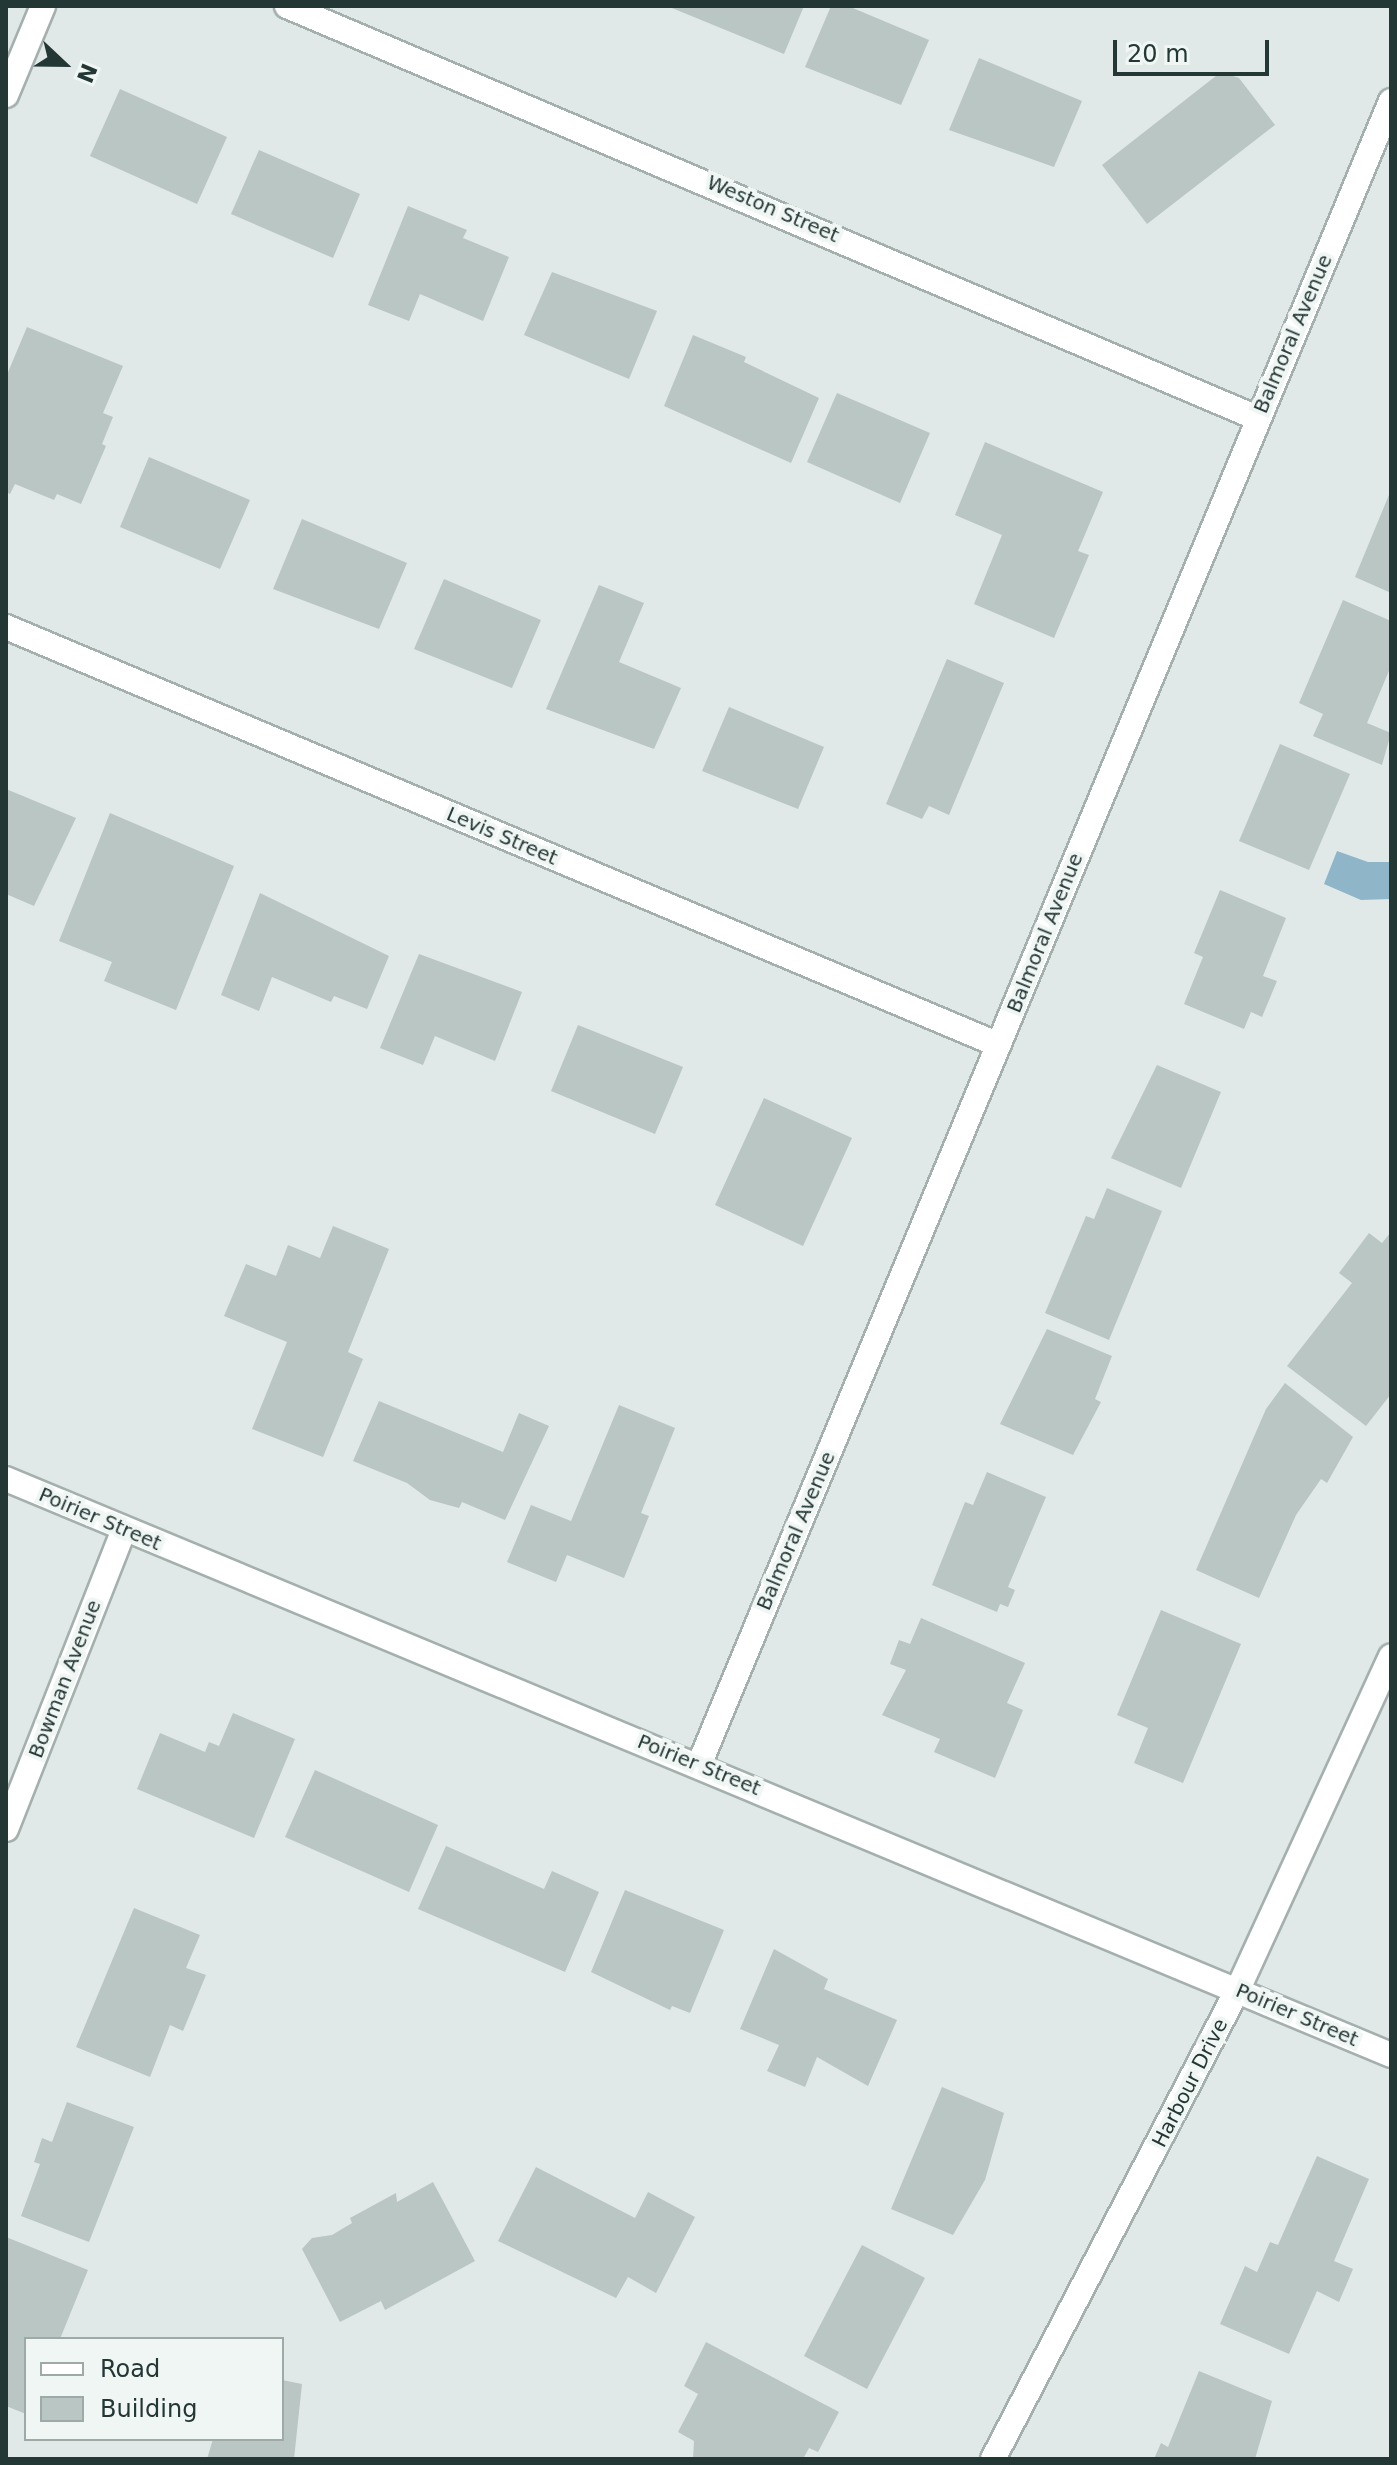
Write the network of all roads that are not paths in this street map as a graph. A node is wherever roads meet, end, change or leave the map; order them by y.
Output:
1 (43, 6) edge
2 (287, 6) edge
3 (6, 95) edge
4 (1391, 101) edge
5 (1257, 418) junction
6 (6, 627) edge
7 (999, 1045) junction
8 (6, 1479) edge
9 (124, 1529) junction
10 (1391, 1656) edge
11 (699, 1765) junction
12 (6, 1829) edge
13 (1238, 1989) junction
14 (1391, 2055) edge
15 (993, 2459) edge

1 - 3 street
2 - 5 street, Weston Street
4 - 5 street, Balmoral Avenue
5 - 7 street, Balmoral Avenue
6 - 7 street, Levis Street
7 - 11 street, Balmoral Avenue
8 - 9 street, Poirier Street
9 - 11 street, Poirier Street
9 - 12 street, Bowman Avenue
10 - 13 street, Harbour Drive
11 - 13 street, Poirier Street
13 - 14 street, Poirier Street
13 - 15 street, Harbour Drive

